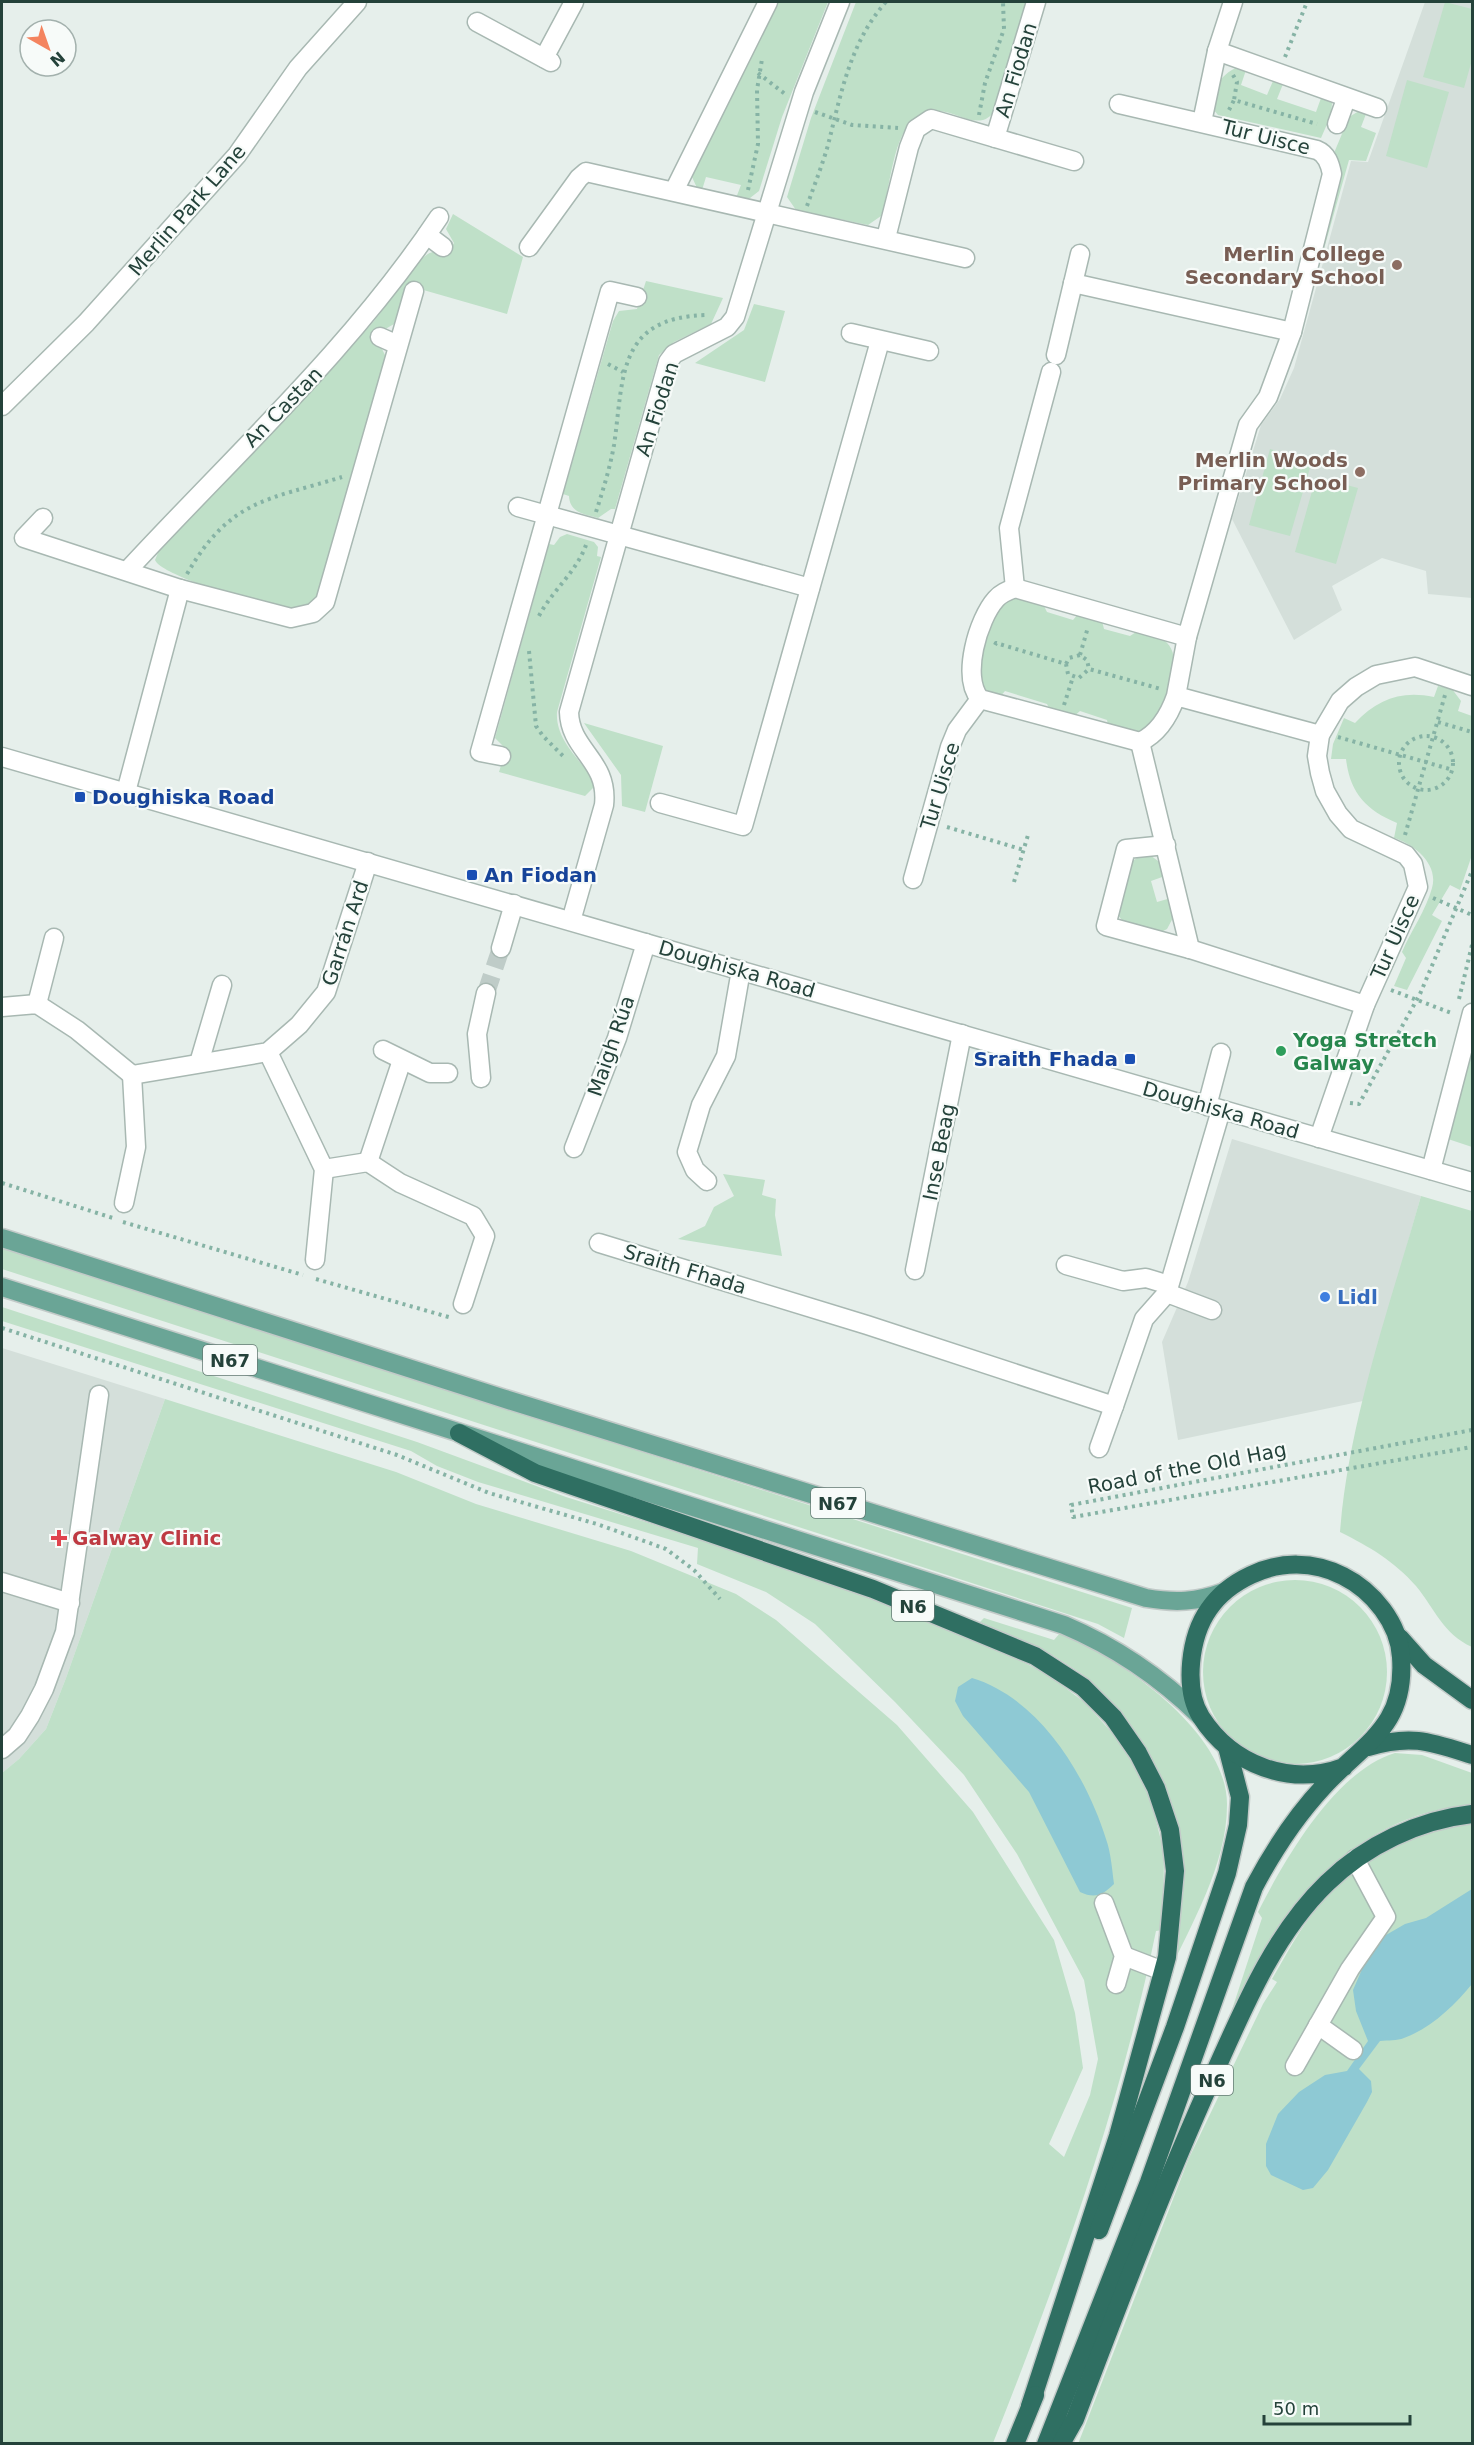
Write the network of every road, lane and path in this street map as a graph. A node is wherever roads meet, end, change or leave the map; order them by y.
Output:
1 (357, 2) edge
2 (574, 2) edge
3 (768, 2) edge
4 (840, 2) edge
5 (886, 2) edge
6 (1003, 2) edge
7 (1036, 2) edge
8 (1233, 2) edge
9 (1307, 2) edge
10 (477, 22) dead end
11 (1217, 51) junction
12 (741, 55) junction
13 (762, 56) dead end
14 (758, 73) junction
15 (1279, 74) junction
16 (1346, 99) junction
17 (800, 103) junction
18 (1119, 104) dead end
19 (1377, 108) dead end
20 (1204, 114) junction
21 (834, 120) junction
22 (1317, 124) dead end
23 (1337, 124) dead end
24 (916, 129) junction
25 (987, 136) junction
26 (1074, 161) dead end
27 (674, 191) junction
28 (744, 207) junction
29 (766, 212) junction
30 (439, 217) dead end
31 (801, 220) junction
32 (427, 235) junction
33 (886, 238) junction
34 (529, 247) dead end
35 (443, 248) dead end
36 (1080, 254) dead end
37 (965, 258) dead end
38 (1074, 283) junction
39 (414, 291) dead end
40 (637, 297) dead end
41 (1292, 332) junction
42 (851, 333) dead end
43 (380, 337) dead end
44 (880, 341) junction
45 (398, 345) junction
46 (929, 351) dead end
47 (2, 406) edge
48 (363, 470) junction
49 (518, 507) dead end
50 (548, 514) junction
51 (43, 519) dead end
52 (620, 535) junction
53 (127, 571) junction
54 (810, 588) junction
55 (1015, 588) junction
56 (180, 589) junction
57 (1090, 618) junction
58 (1077, 623) dead end
59 (1098, 629) dead end
60 (998, 635) dead end
61 (1187, 637) junction
62 (996, 643) junction
63 (993, 653) dead end
64 (1080, 655) junction
65 (1066, 664) junction
66 (1089, 669) junction
67 (1073, 677) junction
68 (1450, 677) junction
69 (1161, 680) dead end
70 (1473, 686) edge
71 (1176, 696) junction
72 (980, 699) junction
73 (1054, 702) dead end
74 (1075, 709) dead end
75 (1062, 713) junction
76 (1438, 722) junction
77 (1473, 732) edge
78 (1321, 734) junction
79 (1433, 737) junction
80 (1140, 742) junction
81 (1400, 755) junction
82 (501, 756) dead end
83 (2, 757) edge
84 (1426, 763) junction
85 (1453, 770) junction
86 (1419, 789) junction
87 (126, 792) junction
88 (660, 802) dead end
89 (928, 822) junction
90 (1028, 835) dead end
91 (1166, 845) junction
92 (1024, 850) junction
93 (1400, 851) junction
94 (368, 862) junction
95 (1473, 871) edge
96 (913, 879) dead end
97 (1014, 882) dead end
98 (1416, 890) junction
99 (514, 904) junction
100 (1456, 909) junction
101 (1473, 915) edge
102 (571, 921) junction
103 (54, 938) dead end
104 (646, 943) junction
105 (501, 948) tunnel mouth
106 (1190, 949) junction
107 (741, 970) junction
108 (1374, 983) junction
109 (222, 985) dead end
110 (486, 993) tunnel mouth
111 (1416, 1001) junction
112 (37, 1004) junction
113 (1365, 1005) junction
114 (2, 1006) edge
115 (1464, 1013) edge
116 (962, 1034) junction
117 (383, 1050) dead end
118 (268, 1052) junction
119 (1221, 1053) dead end
120 (402, 1060) junction
121 (199, 1063) junction
122 (448, 1073) dead end
123 (132, 1075) junction
124 (481, 1078) dead end
125 (1332, 1100) junction
126 (1214, 1108) junction
127 (1319, 1138) junction
128 (574, 1148) dead end
129 (368, 1162) junction
130 (324, 1168) junction
131 (1431, 1170) junction
132 (707, 1181) dead end
133 (1473, 1182) edge
134 (2, 1183) edge
135 (124, 1203) dead end
136 (2, 1238) edge
137 (599, 1243) dead end
138 (315, 1260) dead end
139 (1066, 1265) dead end
140 (915, 1270) dead end
141 (2, 1287) edge
142 (1168, 1289) junction
143 (463, 1304) joint
144 (1212, 1310) dead end
145 (2, 1328) edge
146 (99, 1395) dead end
147 (1114, 1406) junction
148 (1473, 1430) edge
149 (459, 1433) junction
150 (1473, 1447) edge
151 (1099, 1448) dead end
152 (2, 1581) edge
153 (1224, 1592) junction
154 (720, 1599) dead end
155 (70, 1603) junction
156 (1400, 1638) junction
157 (1473, 1700) edge
158 (1200, 1716) junction
159 (1227, 1747) junction
160 (1368, 1747) junction
161 (2, 1749) edge
162 (1473, 1755) edge
163 (1344, 1767) junction
164 (1473, 1814) edge
165 (1355, 1859) junction
166 (1104, 1903) dead end
167 (1124, 1956) junction
168 (1163, 1971) junction
169 (1116, 1984) dead end
170 (1318, 2025) junction
171 (1353, 2050) dead end
172 (1295, 2066) dead end
173 (1030, 2406) junction
174 (1015, 2444) edge
175 (1046, 2444) edge
176 (1061, 2444) edge

1 - 47 street, Merlin Park Lane
2 - 10 street
3 - 12 street
4 - 17 street, An Fiodan
5 - 21 path
6 - 25 path
7 - 25 street, An Fiodan
8 - 11 street, Tur Uisce
9 - 15 path
11 - 15 street
11 - 20 street, Tur Uisce
12 - 14 path
12 - 27 street
13 - 14 path
14 - 17 path
14 - 28 path
15 - 16 street
16 - 19 street
16 - 23 street, Tur Uisce
17 - 21 path
17 - 29 street, An Fiodan
18 - 20 street, Tur Uisce
20 - 22 path
20 - 41 street, Tur Uisce
21 - 24 path
21 - 31 path
24 - 25 street, An Fiodan
24 - 33 street
25 - 26 street, An Fiodan
27 - 28 street
27 - 34 street
28 - 29 street
29 - 31 street
29 - 52 street, An Fiodan
30 - 32 street, An Castan
31 - 33 street
32 - 35 street
32 - 53 street, An Castan
33 - 37 street
36 - 38 street
38 - 41 street
38 - 55 street
39 - 45 street
40 - 50 street
41 - 61 street, Tur Uisce
42 - 44 street
43 - 45 street
44 - 46 street
44 - 54 street
45 - 48 street
48 - 56 path
48 - 56 street
49 - 50 street
50 - 52 street
50 - 82 street
51 - 53 street
52 - 54 street
52 - 102 street, An Fiodan
53 - 56 street
54 - 88 street
55 - 57 street
55 - 72 street
56 - 87 street
57 - 58 path
57 - 59 path
57 - 61 street
57 - 64 path
60 - 62 path
61 - 71 street, Tur Uisce
62 - 63 path
62 - 65 path
64 - 65 path
64 - 66 path
65 - 67 path
66 - 67 path
66 - 69 path
67 - 75 path
68 - 70 street
68 - 76 path
68 - 78 street
71 - 78 street
71 - 80 street, Tur Uisce
72 - 75 street
72 - 89 street, Tur Uisce
73 - 75 path
74 - 75 path
75 - 80 street
76 - 77 path
76 - 79 path
78 - 81 path
78 - 93 street
79 - 81 path
79 - 84 path
79 - 85 path
80 - 91 street
81 - 84 path
81 - 86 path
83 - 87 street, Doughiska Road
84 - 85 path
84 - 86 path
85 - 86 path
86 - 93 path
87 - 94 street, Doughiska Road
89 - 92 path
89 - 96 street, Tur Uisce
90 - 92 path
91 - 106 street
91 - 106 street, Tur Uisce
92 - 97 path
93 - 98 street, Tur Uisce
94 - 99 street, Doughiska Road
94 - 118 street, Garrán Ard
95 - 100 path
98 - 100 path
98 - 108 street, Tur Uisce
99 - 102 street, Doughiska Road
99 - 105 street
100 - 101 path
100 - 111 path
102 - 104 street, Doughiska Road
103 - 112 street
104 - 107 street, Doughiska Road
104 - 128 street, Maigh Rúa
106 - 113 street, Tur Uisce
107 - 116 street, Doughiska Road
107 - 132 street
108 - 111 path
108 - 113 street, Tur Uisce
109 - 121 street
110 - 124 street
111 - 115 path
111 - 125 path
112 - 114 street
112 - 123 street
113 - 125 street, Tur Uisce
115 - 131 street
116 - 126 street, Doughiska Road
116 - 140 street, Inse Beag
117 - 120 street
118 - 121 street
118 - 130 street
119 - 126 street
120 - 122 street
120 - 129 street
121 - 123 street
123 - 135 street
125 - 127 street, Tur Uisce
126 - 127 street, Doughiska Road
126 - 142 street
127 - 131 street, Doughiska Road
129 - 130 street
129 - 143 street
130 - 138 street
131 - 133 street, Doughiska Road
134 - 143 path
136 - 153 main road, N67
137 - 147 street, Sraith Fhada
139 - 142 street
141 - 149 main road, N67
142 - 144 street
142 - 147 street
145 - 154 path
146 - 155 street
147 - 151 street
148 - 150 path, Road of the Old Hag
149 - 158 main road, N67
149 - 168 highway, N6
152 - 155 street
153 - 156 highway, N6
153 - 158 highway, N6
155 - 161 street
156 - 157 highway, N6
156 - 160 highway, N6
158 - 159 highway, N6
159 - 163 highway, N6
159 - 173 highway, N6
160 - 162 highway, N6
160 - 163 highway, N6
163 - 175 highway, N6
164 - 165 highway, N6
165 - 170 street
165 - 176 highway, N6
166 - 167 street
167 - 168 street
167 - 169 street
168 - 173 highway, N6
170 - 171 street
170 - 172 street
173 - 174 highway, N6

